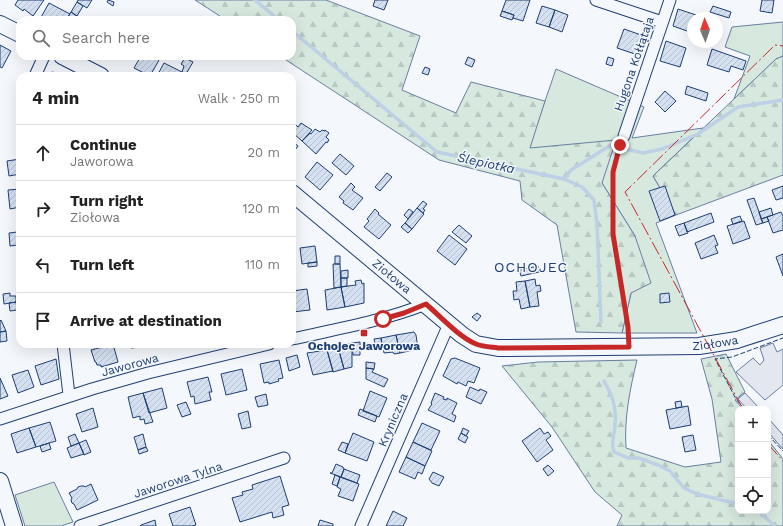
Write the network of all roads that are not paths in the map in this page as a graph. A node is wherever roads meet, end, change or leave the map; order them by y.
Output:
1 (596, 0) edge
2 (670, 0) edge
3 (662, 22) junction
4 (0, 24) edge
5 (16, 32) edge
6 (42, 60) edge
7 (70, 60) edge
8 (37, 72) edge
9 (92, 72) edge
10 (622, 141) road end
11 (296, 196) edge
12 (426, 304) junction
13 (449, 324) junction
14 (783, 325) edge
15 (296, 338) edge
16 (63, 348) edge
17 (252, 348) edge
18 (69, 396) junction
19 (0, 419) edge
20 (284, 458) dead end
21 (0, 481) edge
22 (14, 526) edge
23 (80, 526) edge
24 (361, 526) edge

1 - 3 street
2 - 3 street, Hugona Kołłątaja
3 - 10 street, Hugona Kołłątaja
4 - 5 street
6 - 8 street
7 - 9 street
11 - 12 street, Ziołowa
12 - 13 street, Ziołowa
12 - 15 street
13 - 14 street, Ziołowa
13 - 24 street, Kryniczna
16 - 18 street
17 - 18 street, Jaworowa
18 - 19 street, Jaworowa
20 - 23 street, Jaworowa Tylna
21 - 22 street

